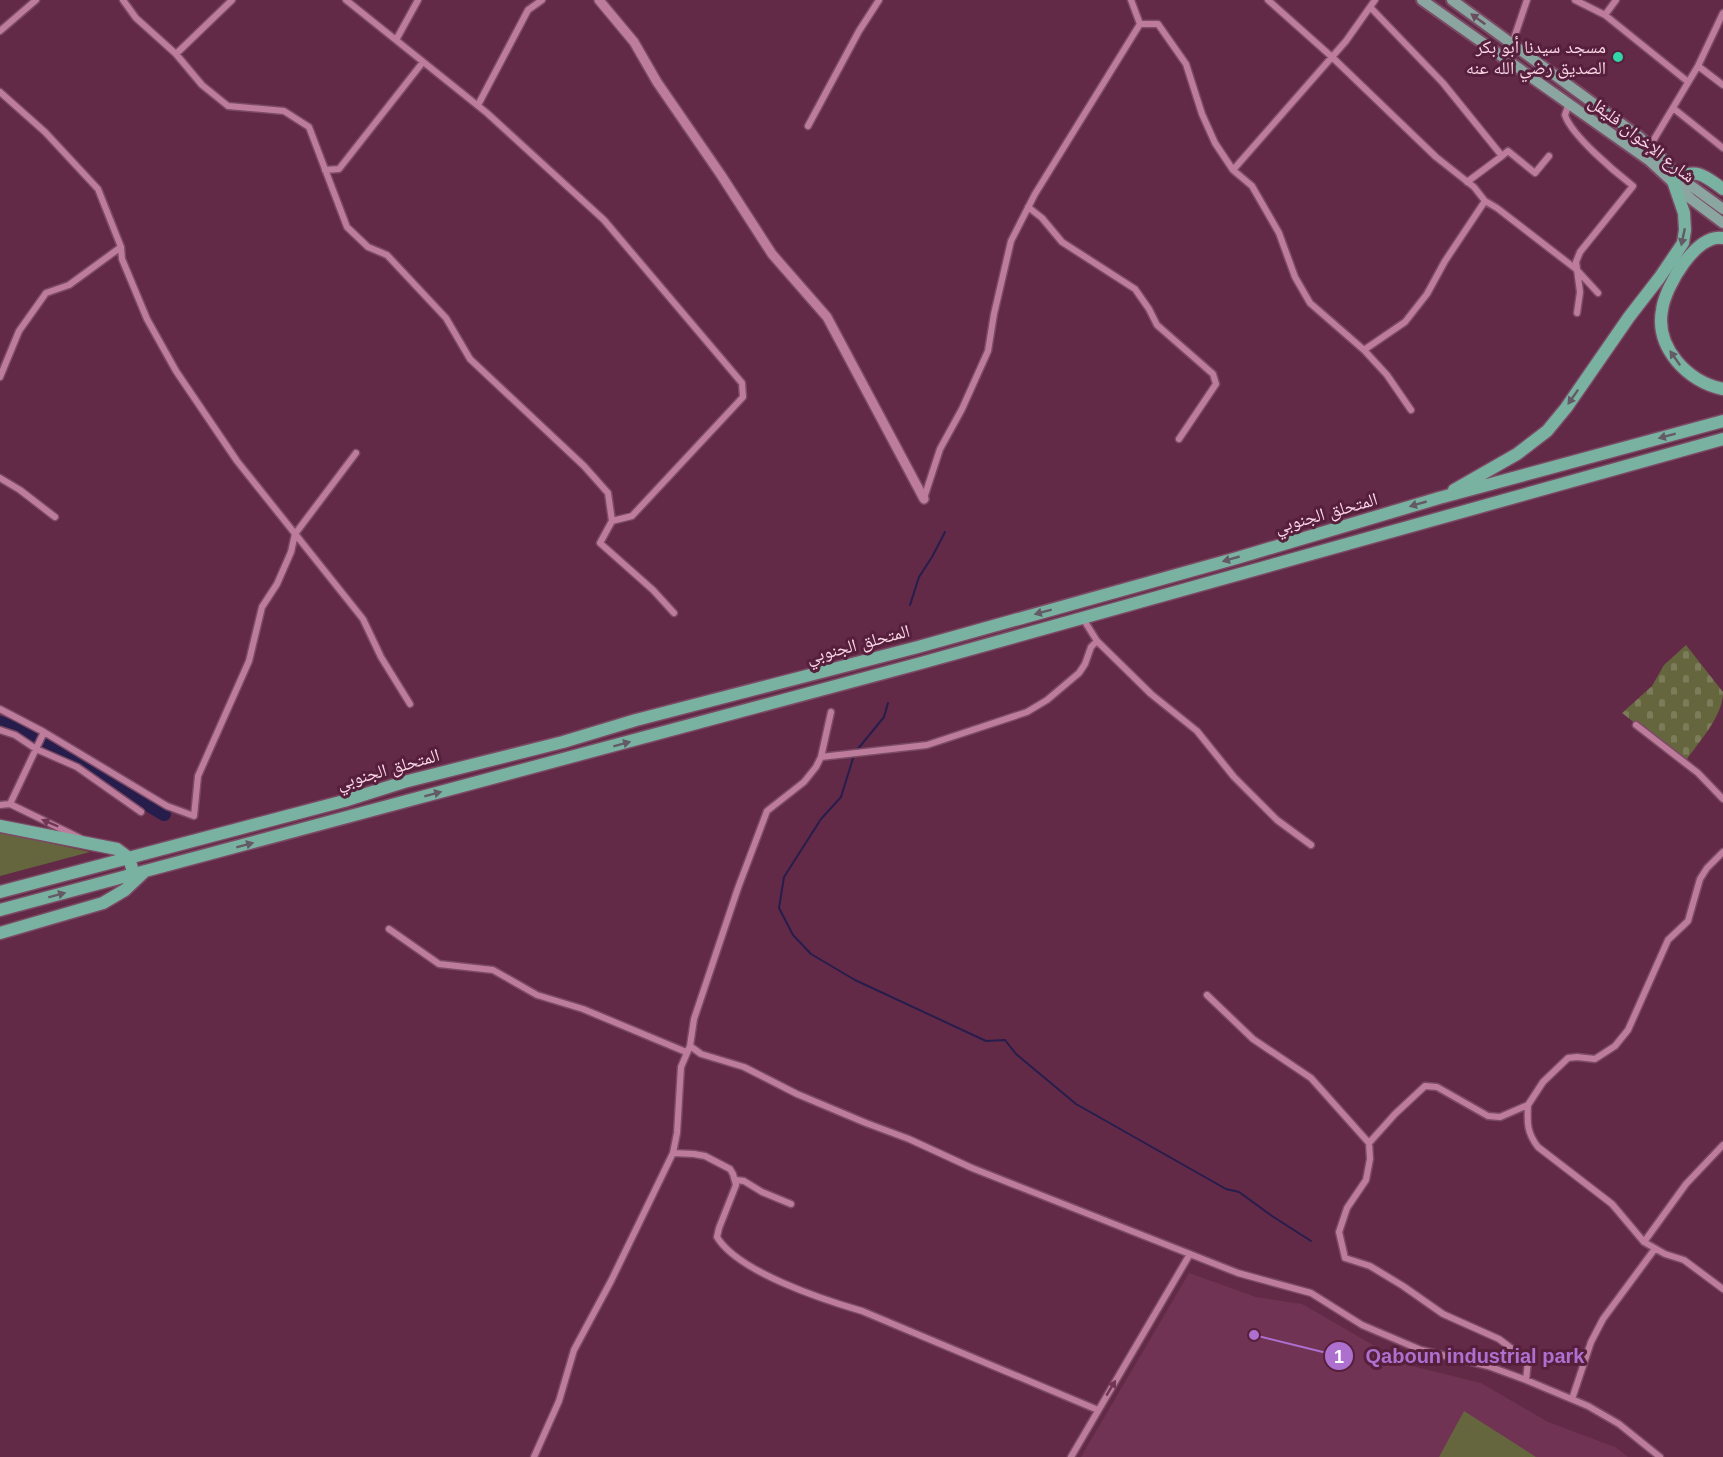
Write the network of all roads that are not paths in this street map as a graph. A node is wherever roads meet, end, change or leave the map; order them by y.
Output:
1 (36, 0) edge
2 (123, 0) edge
3 (232, 0) edge
4 (346, 0) edge
5 (418, 0) edge
6 (542, 0) edge
7 (598, 0) edge
8 (879, 0) edge
9 (1131, 0) edge
10 (1268, 0) edge
11 (1375, 0) edge
12 (1422, 0) edge
13 (1452, 0) edge
14 (1527, 0) edge
15 (1575, 0) edge
16 (1616, 0) edge
17 (1371, 8) junction
18 (1723, 14) edge
19 (1605, 15) junction
20 (1140, 24) junction
21 (0, 31) edge
22 (396, 40) junction
23 (1512, 44) junction
24 (176, 54) junction
25 (1332, 57) junction
26 (423, 62) junction
27 (1698, 66) junction
28 (1687, 81) junction
29 (1723, 85) edge
30 (0, 92) edge
31 (1570, 103) junction
32 (478, 105) junction
33 (1673, 108) junction
34 (808, 126) dead end
35 (1650, 146) junction
36 (1723, 148) edge
37 (1502, 156) junction
38 (1549, 156) dead end
39 (325, 170) junction
40 (1233, 170) junction
41 (1676, 179) junction
42 (1467, 182) junction
43 (1723, 189) edge
44 (1485, 201) junction
45 (1028, 207) junction
46 (1723, 209) edge
47 (1723, 223) edge
48 (1723, 238) edge
49 (121, 247) junction
50 (1576, 269) junction
51 (1599, 293) dead end
52 (1576, 313) dead end
53 (1364, 350) junction
54 (0, 377) edge
55 (1723, 389) edge
56 (1411, 410) dead end
57 (1723, 421) edge
58 (1179, 439) dead end
59 (1723, 439) edge
60 (356, 453) dead end
61 (0, 478) edge
62 (1439, 498) junction
63 (924, 499) joint
64 (55, 517) dead end
65 (612, 521) junction
66 (295, 534) junction
67 (674, 613) dead end
68 (1082, 617) junction
69 (1097, 640) junction
70 (410, 704) dead end
71 (0, 709) edge
72 (831, 712) dead end
73 (1636, 725) dead end
74 (0, 730) edge
75 (44, 732) junction
76 (36, 749) junction
77 (821, 757) junction
78 (1723, 800) edge
79 (10, 804) junction
80 (0, 805) edge
81 (141, 812) dead end
82 (0, 826) edge
83 (88, 843) junction
84 (1311, 845) dead end
85 (1723, 852) edge
86 (129, 858) junction
87 (138, 874) junction
88 (0, 892) edge
89 (0, 910) edge
90 (21, 927) junction
91 (389, 928) dead end
92 (0, 933) edge
93 (0, 939) edge
94 (1207, 996) dead end
95 (688, 1049) junction
96 (1528, 1105) junction
97 (1369, 1143) junction
98 (1723, 1145) edge
99 (673, 1153) junction
100 (736, 1180) junction
101 (791, 1204) dead end
102 (1644, 1242) junction
103 (1654, 1250) junction
104 (1190, 1254) junction
105 (1723, 1289) edge
106 (1526, 1380) junction
107 (1572, 1399) junction
108 (1098, 1410) junction
109 (534, 1457) edge
110 (1071, 1457) edge
111 (1660, 1457) edge

1 - 21 street
2 - 24 street
3 - 24 street
4 - 22 street
5 - 22 street
6 - 32 street
7 - 63 street
8 - 34 street
9 - 20 street
10 - 25 street
11 - 17 street
12 - 31 main road, شارع الإخوان فليفل
23 -> 13 main road, شارع الإخوان فليفل
14 - 23 street
15 - 19 street
16 - 19 street
17 - 25 street
17 - 37 street
18 - 27 street
19 - 28 street
20 - 40 street
20 - 45 street
22 - 26 street
23 - 35 main road, شارع الإخوان فليفل
24 - 39 street
25 - 40 street
25 - 42 street
26 - 32 street
26 - 39 street
27 - 28 street
27 - 29 street
28 - 33 street
30 - 49 street
31 - 41 main road, شارع الإخوان فليفل
31 - 50 street
32 - 65 street
33 - 35 street
33 - 36 street
35 - 41 main road, شارع الإخوان فليفل
37 - 38 street
37 - 42 street
39 - 65 street
40 - 53 street
41 - 43 highway
41 - 46 main road, شارع الإخوان فليفل
41 - 47 main road, شارع الإخوان فليفل
41 -> 62 highway
42 - 44 street
44 - 50 street
44 - 53 street
45 - 58 street
45 - 63 street
55 -> 48 highway
49 - 54 street
49 - 66 street
50 - 51 street
50 - 52 street
53 - 56 street
57 -> 62 highway, المتحلق الجنوبي
59 - 68 highway, المتحلق الجنوبي
60 - 66 street
61 - 64 street
62 -> 86 highway, المتحلق الجنوبي
65 - 67 street
66 - 70 street
66 - 75 street
68 - 69 street
87 -> 68 highway, المتحلق الجنوبي
69 - 77 street
69 - 84 street
71 - 75 street
72 - 77 street
73 - 78 street
74 - 76 street
75 - 76 street
76 - 79 street
76 - 81 street
77 - 95 street
79 - 80 street
83 -> 79 street
82 - 83 highway
83 - 86 highway
85 - 96 street
86 - 87 highway
86 - 88 highway, المتحلق الجنوبي
89 -> 87 highway, المتحلق الجنوبي
87 - 90 highway
90 - 92 highway
90 - 93 highway
91 - 95 street
94 - 97 street
95 - 99 street
95 - 104 street
96 - 97 street
96 - 102 street
97 - 106 street
98 - 102 street
99 - 100 street
99 - 109 street
100 - 101 street
100 - 108 street
102 - 103 street
103 - 105 street
103 - 107 street
104 - 106 street
108 -> 104 street
106 - 107 street
107 - 111 street
108 - 110 street

